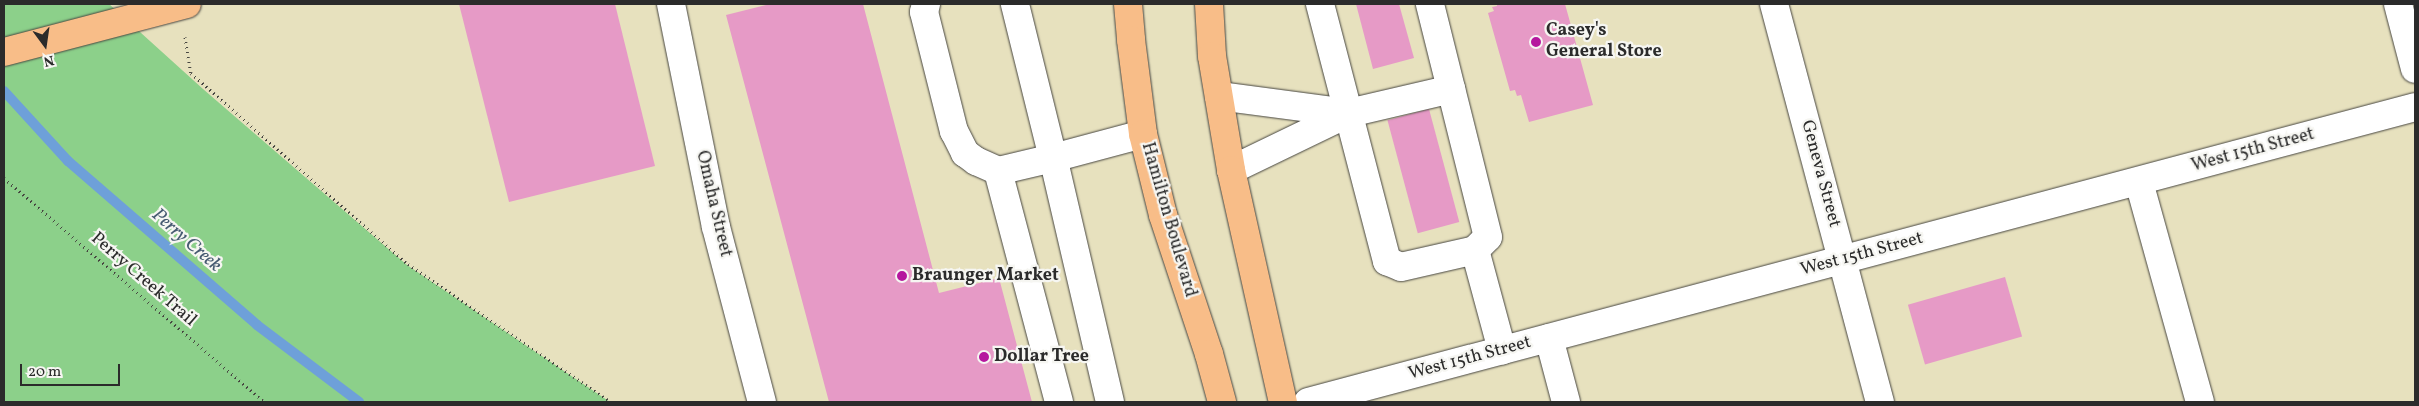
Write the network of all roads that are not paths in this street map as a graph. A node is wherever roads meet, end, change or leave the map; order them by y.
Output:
1 (187, 4) edge
2 (671, 4) edge
3 (926, 4) edge
4 (1015, 4) edge
5 (1128, 4) edge
6 (1209, 4) edge
7 (1320, 4) edge
8 (1430, 4) edge
9 (1774, 4) edge
10 (2398, 4) edge
11 (4, 52) edge
12 (2415, 69) edge
13 (1451, 90) junction
14 (1218, 96) junction
15 (2415, 107) edge
16 (1349, 113) junction
17 (1143, 134) junction
18 (1052, 158) junction
19 (1231, 170) junction
20 (998, 171) junction
21 (2139, 182) junction
22 (1475, 250) junction
23 (1843, 260) junction
24 (1549, 338) junction
25 (1502, 350) junction
26 (762, 402) edge
27 (1059, 402) edge
28 (1110, 402) edge
29 (1222, 402) edge
30 (1283, 402) edge
31 (1308, 402) edge
32 (1566, 402) edge
33 (1880, 402) edge
34 (2200, 402) edge

1 - 11 main road
2 - 26 street, Omaha Street
3 - 20 street
4 - 18 street
5 - 17 main road, Hamilton Boulevard
6 - 14 main road
7 - 16 street
8 - 13 street
9 - 23 street, Geneva Street
10 - 12 street
13 - 16 street
13 - 22 street
14 - 16 street
14 - 19 main road
15 - 21 street, West 15th Street
16 - 19 street
16 - 22 street
17 - 18 street
17 - 29 main road, Hamilton Boulevard
18 - 20 street
18 - 28 street
19 - 30 main road
20 - 27 street
21 - 23 street, West 15th Street
21 - 34 street
22 - 25 street
23 - 24 street, West 15th Street
23 - 33 street, Geneva Street
24 - 25 street, West 15th Street
24 - 32 street
25 - 31 street, West 15th Street

